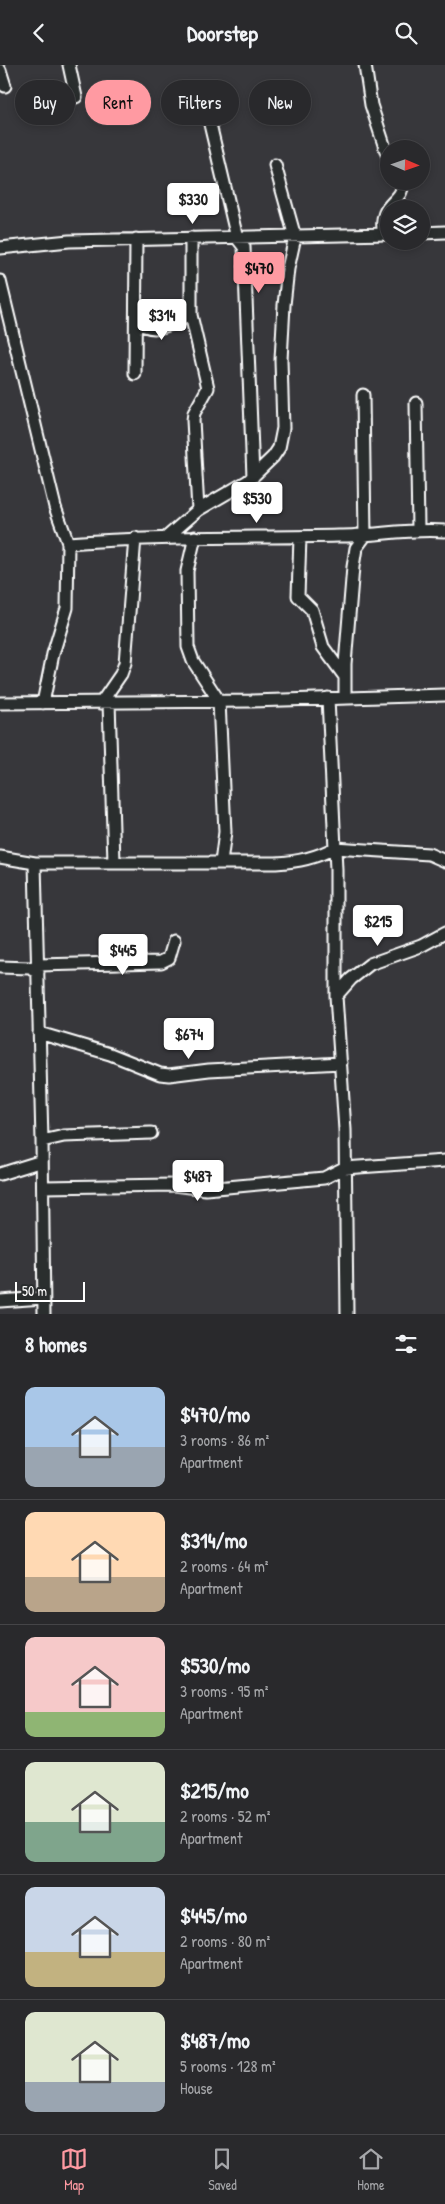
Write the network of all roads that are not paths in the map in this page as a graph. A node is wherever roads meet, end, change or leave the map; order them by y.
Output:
1 (69, 65) edge
2 (365, 65) edge
3 (0, 70) edge
4 (5, 86) dead end
5 (76, 97) dead end
6 (210, 125) edge
7 (382, 140) edge
8 (275, 165) dead end
9 (445, 232) edge
10 (430, 233) edge
11 (380, 234) edge
12 (295, 237) junction
13 (191, 238) junction
14 (237, 238) junction
15 (136, 239) junction
16 (0, 248) edge
17 (0, 281) edge
18 (191, 315) junction
19 (136, 321) junction
20 (12, 331) junction
21 (0, 334) edge
22 (135, 374) dead end
23 (363, 395) dead end
24 (416, 403) dead end
25 (254, 477) junction
26 (198, 510) junction
27 (418, 529) junction
28 (445, 531) edge
29 (365, 536) junction
30 (167, 537) junction
31 (195, 537) junction
32 (300, 537) junction
33 (135, 539) junction
34 (68, 543) junction
35 (345, 677) junction
36 (445, 695) edge
37 (345, 697) junction
38 (328, 698) junction
39 (220, 701) junction
40 (105, 702) junction
41 (0, 703) edge
42 (43, 703) junction
43 (334, 848) junction
44 (0, 857) edge
45 (114, 861) junction
46 (445, 861) edge
47 (35, 863) junction
48 (221, 863) junction
49 (445, 933) edge
50 (174, 941) dead end
51 (0, 967) edge
52 (38, 968) junction
53 (336, 996) junction
54 (39, 1033) junction
55 (341, 1063) junction
56 (151, 1133) dead end
57 (42, 1141) junction
58 (42, 1161) junction
59 (445, 1161) edge
60 (344, 1168) junction
61 (0, 1174) edge
62 (42, 1187) junction
63 (43, 1299) junction
64 (0, 1301) edge
65 (44, 1314) edge
66 (347, 1314) edge

1 - 5 street
2 - 7 street
3 - 4 street
6 - 14 street
8 - 12 street
9 - 10 street
11 - 12 street
12 - 14 street
12 - 25 street
13 - 14 street
13 - 15 street
13 - 18 street
14 - 25 street
15 - 16 street
15 - 19 street
17 - 20 street
18 - 19 street
18 - 26 street
19 - 22 street
20 - 21 street
20 - 34 street
23 - 29 street
24 - 27 street
25 - 26 street
26 - 30 street
27 - 28 street
27 - 29 street
29 - 32 street
29 - 35 street
30 - 31 street
30 - 33 street
31 - 32 street
31 - 39 street
32 - 35 street
33 - 34 street
33 - 40 street
34 - 42 street
35 - 37 street
36 - 37 street
37 - 38 street
38 - 39 street
38 - 43 street
39 - 40 street
39 - 48 street
40 - 42 street
40 - 45 street
41 - 42 street
43 - 46 street
43 - 48 street
43 - 53 street
44 - 47 street
45 - 47 street
45 - 48 street
47 - 52 street
49 - 53 street
50 - 52 street
51 - 52 street
52 - 54 street
53 - 55 street
54 - 55 street
54 - 57 street
55 - 60 street
56 - 57 street
57 - 58 street
58 - 61 street
58 - 62 street
59 - 60 street
60 - 62 street
60 - 66 street
62 - 63 street
63 - 64 street
63 - 65 street

